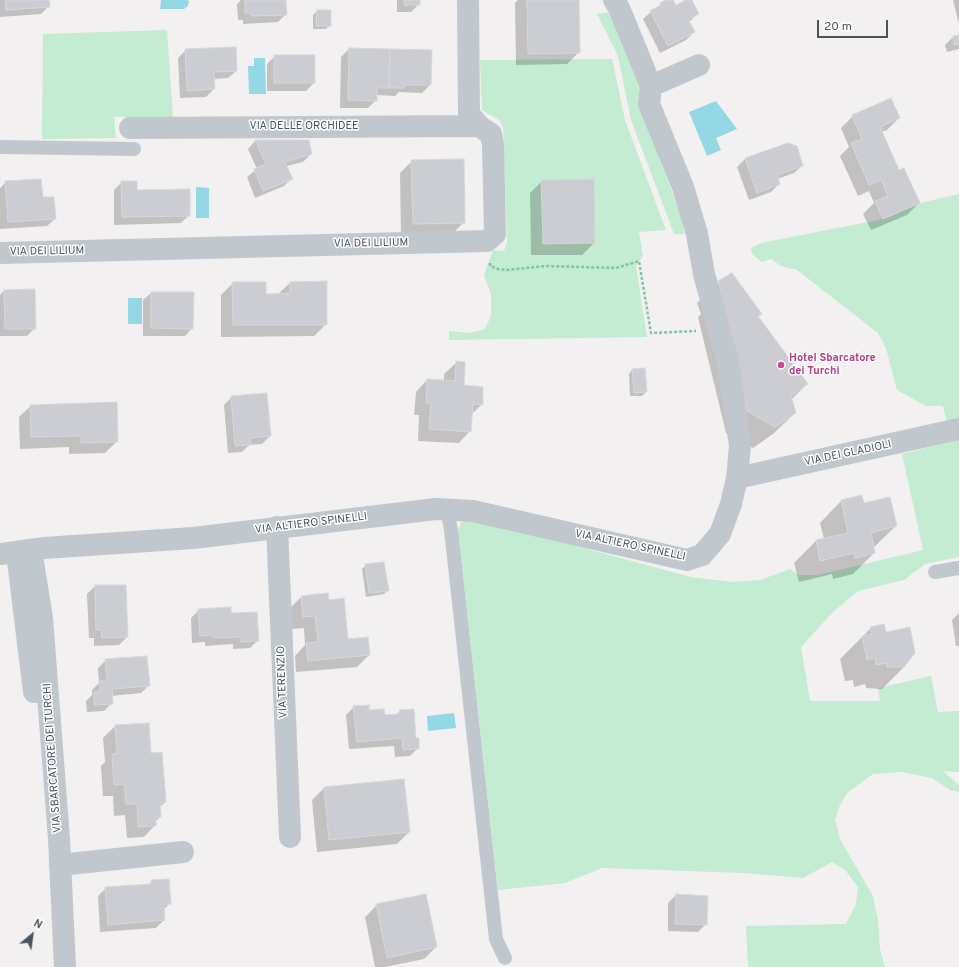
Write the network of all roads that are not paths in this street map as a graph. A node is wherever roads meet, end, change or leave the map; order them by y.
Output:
1 (468, 0) edge
2 (614, 0) edge
3 (700, 65) dead end
4 (651, 86) junction
5 (479, 126) junction
6 (132, 138) joint
7 (0, 147) edge
8 (0, 253) edge
9 (959, 429) edge
10 (737, 478) junction
11 (447, 510) junction
12 (277, 527) junction
13 (16, 552) edge
14 (959, 568) edge
15 (936, 572) dead end
16 (290, 837) dead end
17 (183, 852) dead end
18 (60, 865) junction
19 (505, 958) dead end
20 (58, 966) edge

1 - 5 street
2 - 4 street, VIA ALTIERO SPINELLI
3 - 4 street
4 - 10 street, VIA ALTIERO SPINELLI
5 - 6 street, VIA DELLE ORCHIDEE
5 - 8 street, VIA DEI LILIUM
6 - 7 lane
9 - 10 street, VIA DEI GLADIOLI
10 - 11 street, VIA ALTIERO SPINELLI
11 - 12 street, VIA ALTIERO SPINELLI
11 - 19 lane
12 - 13 street, VIA ALTIERO SPINELLI
12 - 16 street, VIA TERENZIO
13 - 18 street, VIA SBARCATORE DEI TURCHI
13 - 20 street
14 - 15 lane
17 - 18 street
18 - 20 street, VIA SBARCATORE DEI TURCHI

